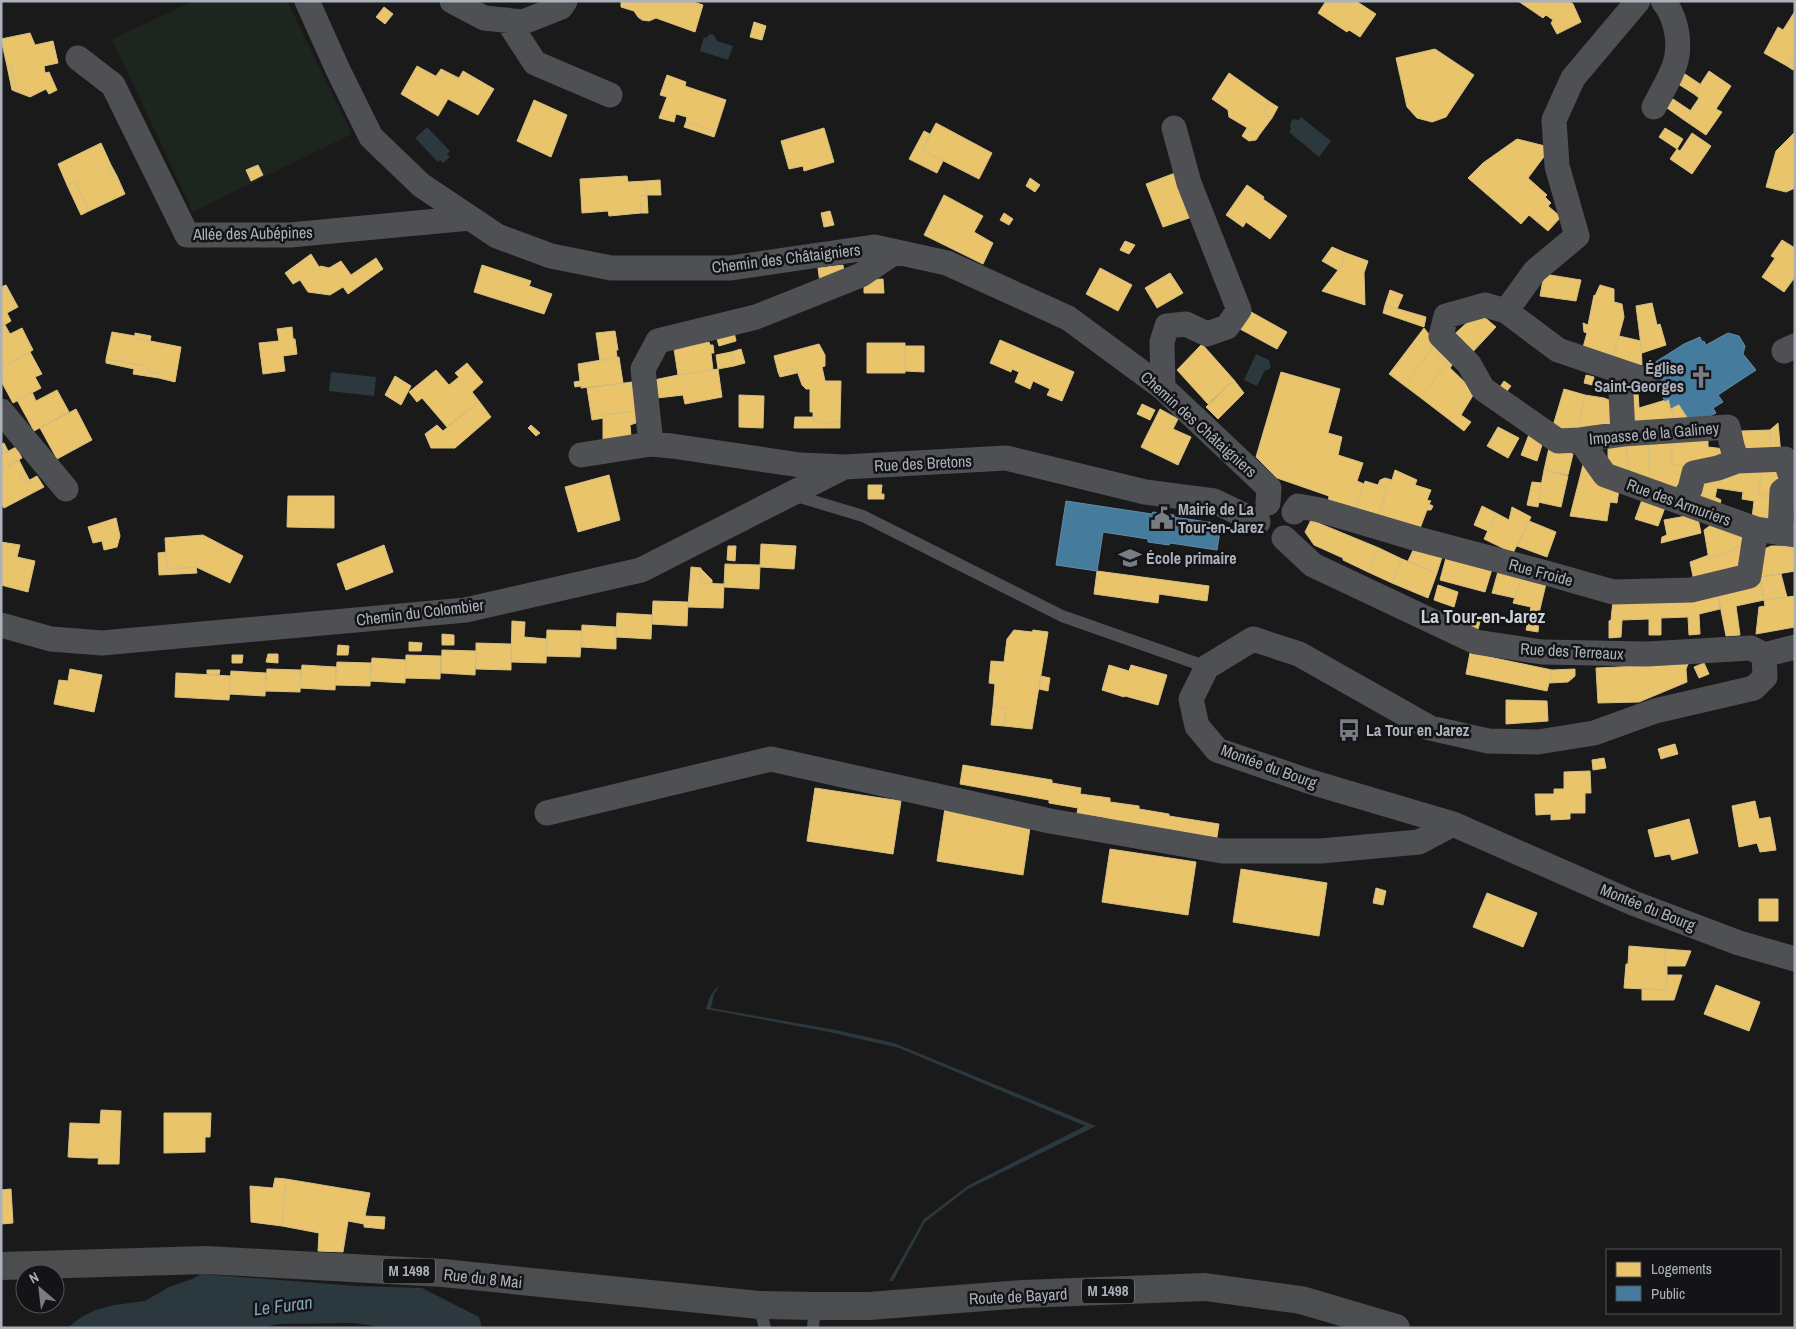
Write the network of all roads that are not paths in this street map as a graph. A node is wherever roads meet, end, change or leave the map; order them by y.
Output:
1 (307, 1) edge
2 (452, 1) edge
3 (565, 1) edge
4 (1638, 1) edge
5 (1663, 1) edge
6 (506, 20) junction
7 (78, 58) dead end
8 (610, 95) dead end
9 (1654, 107) dead end
10 (1174, 128) dead end
11 (470, 218) junction
12 (895, 252) junction
13 (1506, 311) junction
14 (1620, 372) junction
15 (1649, 381) dead end
16 (1163, 388) junction
17 (1, 411) edge
18 (1623, 434) junction
19 (1580, 440) junction
20 (652, 444) junction
21 (581, 455) dead end
22 (1737, 461) junction
23 (844, 467) junction
24 (66, 489) dead end
25 (791, 494) junction
26 (1681, 502) junction
27 (1263, 512) junction
28 (1294, 512) junction
29 (1756, 529) junction
30 (1788, 534) edge
31 (1284, 538) junction
32 (1, 625) edge
33 (1795, 647) edge
34 (1764, 655) junction
35 (1207, 667) junction
36 (547, 813) dead end
37 (1453, 824) junction
38 (1795, 958) edge
39 (1, 1266) edge
40 (762, 1317) edge
41 (814, 1317) edge
42 (1396, 1328) edge

1 - 11 street, Chemin des Châtaigniers
2 - 6 street
3 - 6 street
4 - 13 street
5 - 9 street
6 - 8 street
7 - 11 street, Allée des Aubépines
10 - 16 street
11 - 12 street, Chemin des Châtaigniers
12 - 16 street, Chemin des Châtaigniers
12 - 20 street
13 - 14 street
13 - 19 street, Impasse de la Galiney
14 - 15 street
14 - 18 street
16 - 27 street, Chemin des Châtaigniers
17 - 24 street
18 - 19 street, Impasse de la Galiney
18 - 22 street, Impasse de la Galiney
19 - 26 street, Rue des Armuriers
20 - 21 street, Rue des Bretons
20 - 23 street, Rue des Bretons
22 - 26 street
22 - 30 street
23 - 25 street, Chemin du Colombier
23 - 27 street, Rue des Bretons
25 - 32 street, Chemin du Colombier
25 - 35 lane
26 - 29 street, Rue des Armuriers
27 - 28 street
27 - 31 street
28 - 29 street, Rue Froide
28 - 31 street
29 - 30 street, Rue des Armuriers
31 - 34 street, Rue des Terreaux
33 - 34 street, Rue des Terreaux
34 - 35 street
35 - 37 street, Montée du Bourg
36 - 37 street
37 - 38 street, Montée du Bourg
39 - 40 main road, Rue du 8 Mai / M 1498
40 - 41 main road, Rue du 8 Mai / M 1498
41 - 42 main road, Route de Bayard / M 1498

